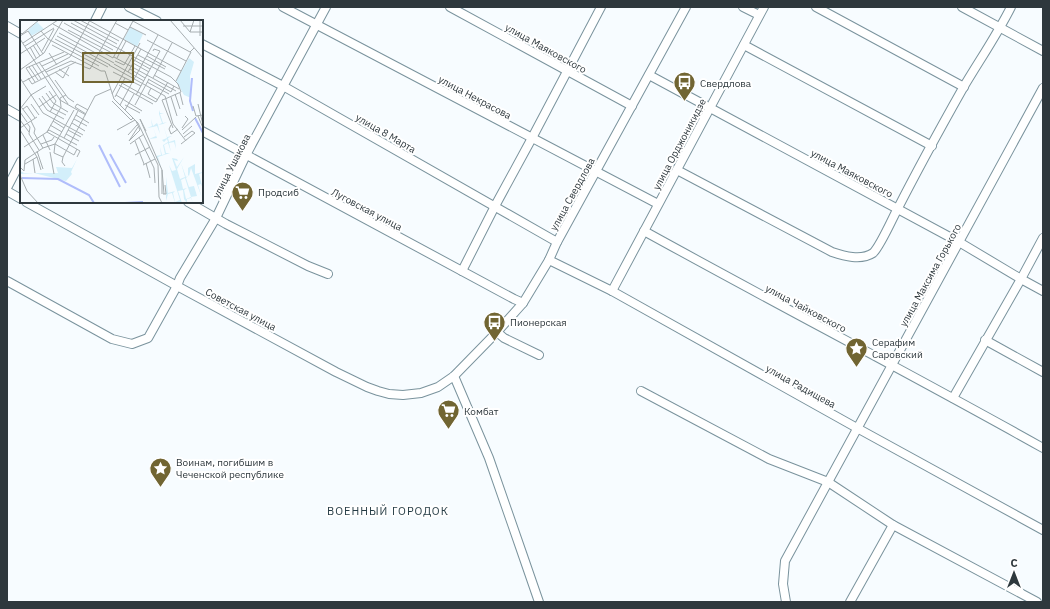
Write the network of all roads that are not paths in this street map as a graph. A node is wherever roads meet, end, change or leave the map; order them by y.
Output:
1 (102, 7) edge
2 (129, 7) edge
3 (284, 7) edge
4 (326, 7) edge
5 (450, 7) edge
6 (601, 7) edge
7 (686, 7) edge
8 (743, 7) edge
9 (764, 7) edge
10 (816, 7) edge
11 (962, 7) edge
12 (1011, 7) edge
13 (759, 15) junction
14 (96, 20) edge
15 (155, 20) edge
16 (316, 25) junction
17 (7, 26) edge
18 (1001, 28) junction
19 (20, 33) edge
20 (203, 45) edge
21 (744, 45) junction
22 (1043, 51) edge
23 (567, 71) junction
24 (649, 75) junction
25 (284, 86) junction
26 (964, 87) junction
27 (1043, 88) edge
28 (632, 106) junction
29 (710, 108) junction
30 (7, 109) edge
31 (20, 116) edge
32 (203, 132) edge
33 (532, 138) junction
34 (932, 146) junction
35 (246, 155) junction
36 (20, 163) edge
37 (677, 170) junction
38 (596, 171) junction
39 (7, 188) edge
40 (7, 191) edge
41 (20, 198) edge
42 (28, 203) edge
43 (190, 203) edge
44 (658, 204) junction
45 (495, 206) junction
46 (897, 208) junction
47 (216, 218) junction
48 (644, 231) junction
49 (1043, 238) edge
50 (557, 242) junction
51 (959, 242) junction
52 (549, 260) junction
53 (462, 271) junction
54 (328, 274) dead end
55 (1021, 279) junction
56 (7, 281) edge
57 (177, 286) junction
58 (612, 291) junction
59 (1043, 291) edge
60 (523, 303) junction
61 (497, 332) junction
62 (985, 340) junction
63 (539, 355) dead end
64 (892, 365) junction
65 (1043, 372) edge
66 (454, 376) junction
67 (640, 391) dead end
68 (953, 398) junction
69 (857, 428) junction
70 (1043, 448) edge
71 (828, 482) junction
72 (893, 525) junction
73 (1043, 530) edge
74 (538, 602) edge
75 (786, 602) edge
76 (850, 602) edge
77 (1037, 602) edge

1 - 14 street
2 - 15 street
3 - 16 street, улица Некрасова
4 - 16 street, улица Ушакова
5 - 23 street, улица Маяковского
6 - 23 street
7 - 24 street, улица Свердлова
8 - 13 street
9 - 13 street, улица Орджоникидзе
10 - 26 street
11 - 18 street
12 - 18 street
13 - 21 street, улица Орджоникидзе
16 - 25 street, улица Ушакова
16 - 33 street, улица Некрасова
17 - 19 street
18 - 22 street
18 - 26 street
20 - 25 street, улица 8 Марта
21 - 29 street, улица Орджоникидзе
21 - 34 street
23 - 28 street, улица Маяковского
23 - 33 street
24 - 28 street, улица Свердлова
24 - 29 street, улица Маяковского
25 - 35 street, улица Ушакова
25 - 45 street, улица 8 Марта
26 - 34 street
27 - 51 street, улица Максима Горького
28 - 38 street, улица Свердлова
29 - 37 street, улица Орджоникидзе
29 - 46 street, улица Маяковского
30 - 31 street
32 - 35 street, Луговская улица
33 - 38 street, улица Некрасова
33 - 45 street
34 - 46 street
35 - 47 street, улица Ушакова
35 - 53 street, Луговская улица
36 - 39 street
37 - 44 street, улица Орджоникидзе
37 - 46 street
38 - 44 street, улица Некрасова
38 - 50 street, улица Свердлова
40 - 41 street
42 - 57 street, Советская улица
43 - 47 street
44 - 48 street, улица Орджоникидзе
45 - 50 street, улица 8 Марта
45 - 53 street
46 - 51 street, улица Маяковского
47 - 54 street
47 - 57 street, улица Ушакова
48 - 58 street, улица Орджоникидзе
48 - 64 street, улица Чайковского
49 - 55 street
50 - 52 street, улица Свердлова
51 - 55 street, улица Маяковского
51 - 64 street, улица Максима Горького
52 - 58 street, улица Радищева
52 - 60 street, улица Свердлова
53 - 60 street, Луговская улица
55 - 59 street, улица Маяковского
55 - 62 street
56 - 57 street, улица Ушакова
57 - 66 street, Советская улица
58 - 69 street, улица Радищева
60 - 61 street, улица Свердлова
61 - 63 street
61 - 66 street, улица Свердлова
62 - 65 street
62 - 68 street
64 - 68 street, улица Чайковского
64 - 69 street, улица Максима Горького
66 - 74 street
67 - 71 street
68 - 70 street, улица Чайковского
69 - 71 street, улица Максима Горького
69 - 73 street, улица Радищева
71 - 72 street
71 - 75 street, улица Максима Горького
72 - 76 street
72 - 77 street

